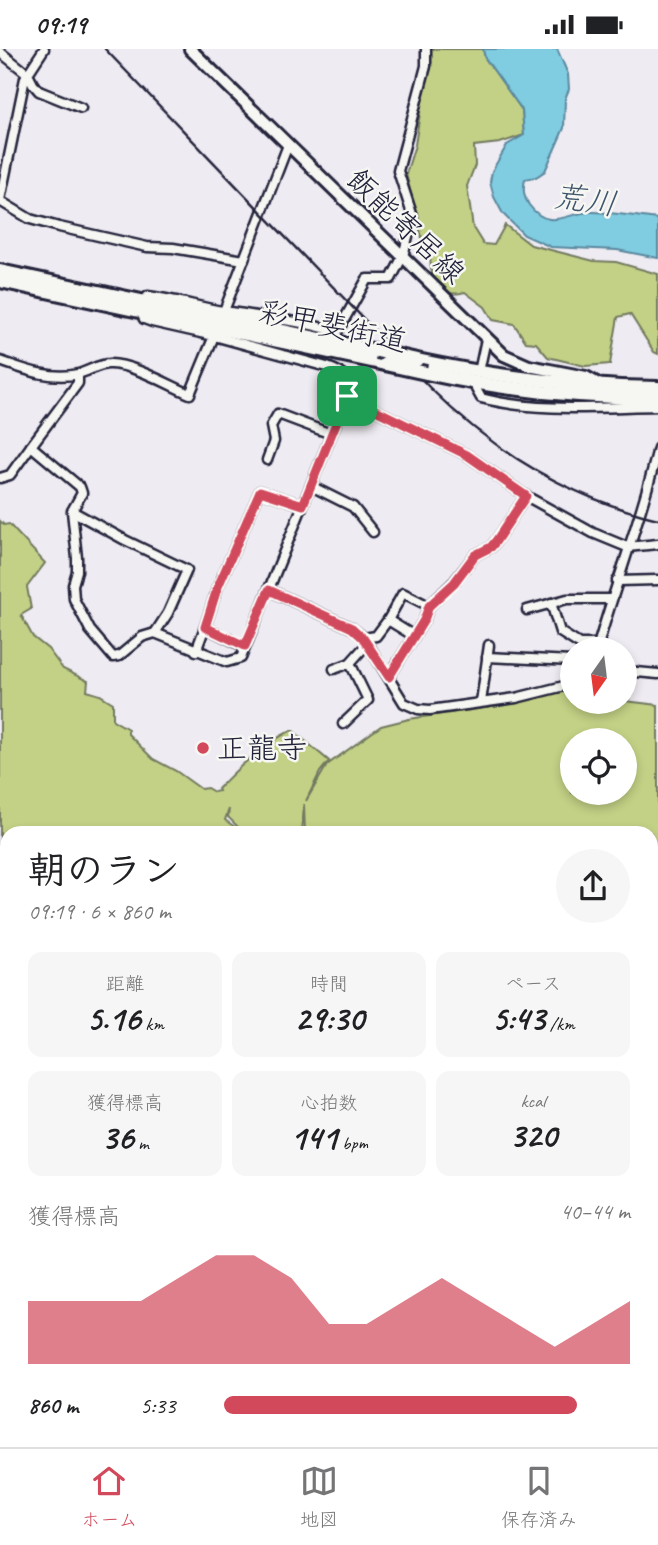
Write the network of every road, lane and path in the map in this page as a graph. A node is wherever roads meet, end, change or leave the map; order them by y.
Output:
1 (44, 49) edge
2 (190, 49) edge
3 (426, 49) edge
4 (0, 52) edge
5 (28, 74) junction
6 (81, 108) dead end
7 (288, 145) junction
8 (0, 200) edge
9 (403, 256) junction
10 (244, 260) junction
11 (0, 271) edge
12 (0, 281) edge
13 (142, 306) junction
14 (224, 311) junction
15 (214, 336) junction
16 (486, 339) junction
17 (0, 361) edge
18 (480, 367) dead end
19 (78, 374) junction
20 (658, 388) edge
21 (476, 389) dead end
22 (605, 393) junction
23 (347, 396) junction
24 (658, 398) edge
25 (658, 406) edge
26 (331, 434) junction
27 (31, 446) junction
28 (658, 448) edge
29 (267, 460) dead end
30 (0, 478) edge
31 (311, 486) junction
32 (526, 496) junction
33 (303, 505) junction
34 (72, 510) junction
35 (373, 532) dead end
36 (658, 544) edge
37 (627, 547) junction
38 (658, 580) edge
39 (617, 581) junction
40 (269, 590) junction
41 (611, 599) junction
42 (551, 603) junction
43 (429, 606) junction
44 (527, 610) dead end
45 (388, 620) junction
46 (205, 627) junction
47 (155, 633) junction
48 (414, 636) junction
49 (567, 637) edge
50 (601, 637) edge
51 (365, 641) junction
52 (489, 645) dead end
53 (245, 646) junction
54 (196, 651) junction
55 (487, 657) junction
56 (560, 660) edge
57 (350, 663) junction
58 (334, 669) dead end
59 (637, 672) edge
60 (658, 674) edge
61 (389, 677) junction
62 (560, 687) edge
63 (481, 702) junction
64 (343, 724) dead end

1 - 5 street
2 - 7 main road, 飯能寄居線
3 - 9 street
4 - 5 street
5 - 6 street
5 - 8 street
7 - 9 main road, 飯能寄居線
7 - 10 street
8 - 10 street
9 - 14 street
9 - 16 main road, 飯能寄居線
10 - 14 street
11 - 13 highway, 彩甲斐街道
12 - 13 highway, 彩甲斐街道
13 - 14 street
13 - 15 street
13 - 22 highway, 彩甲斐街道, bridge
13 - 22 highway, 彩甲斐街道, bridge
15 - 19 street
15 - 23 street
16 - 18 street
16 - 22 main road, 飯能寄居線
17 - 19 street
19 - 27 street
20 - 22 highway, 彩甲斐街道
21 - 25 street
22 - 24 highway, 彩甲斐街道
23 - 26 street
23 - 32 street
26 - 29 street
26 - 31 street
27 - 30 street
27 - 34 street
28 - 37 street
31 - 33 street
31 - 35 street
32 - 37 street
32 - 43 street
33 - 40 street
33 - 46 street
34 - 47 street
34 - 47 street
36 - 37 street
37 - 39 street
38 - 39 street
39 - 41 street
40 - 51 street
40 - 53 street
41 - 42 street
41 - 50 street
42 - 44 street
42 - 49 street
43 - 45 street
43 - 48 street
45 - 48 street
45 - 51 street
46 - 53 street
46 - 54 street
47 - 54 street
48 - 61 street
51 - 57 street
51 - 61 street
52 - 55 street
53 - 54 street
55 - 56 street
55 - 63 street
57 - 58 street
57 - 64 street
59 - 60 street
61 - 63 street
62 - 63 street

